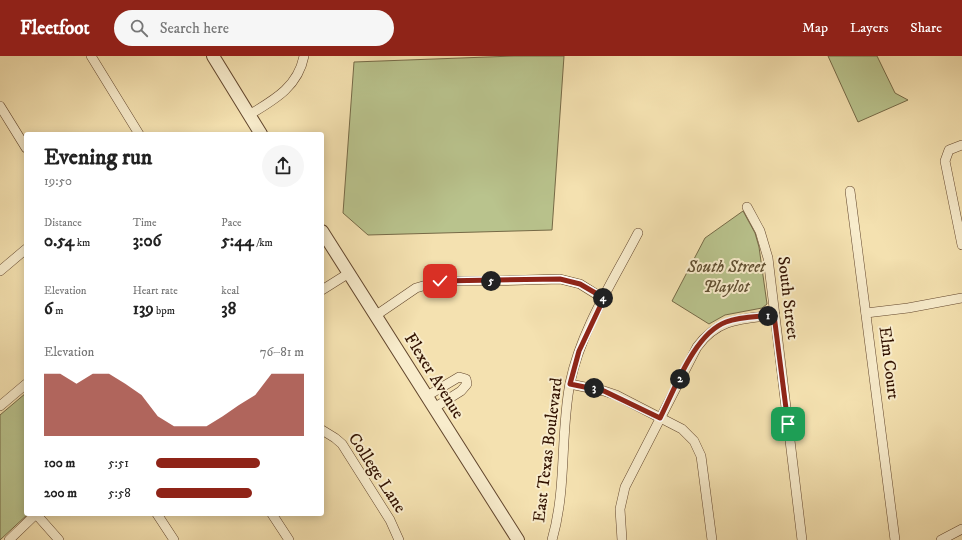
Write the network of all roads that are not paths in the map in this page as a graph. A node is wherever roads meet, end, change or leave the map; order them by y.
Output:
1 (91, 56) edge
2 (213, 56) edge
3 (304, 56) edge
4 (0, 106) edge
5 (249, 115) junction
6 (138, 132) edge
7 (260, 132) edge
8 (24, 145) edge
9 (962, 145) edge
10 (850, 191) dead end
11 (747, 207) dead end
12 (638, 233) dead end
13 (324, 234) edge
14 (962, 245) edge
15 (24, 251) edge
16 (0, 271) edge
17 (349, 273) junction
18 (324, 289) edge
19 (604, 298) junction
20 (962, 298) edge
21 (866, 313) junction
22 (774, 315) junction
23 (375, 316) junction
24 (570, 384) junction
25 (24, 386) edge
26 (427, 396) junction
27 (0, 406) edge
28 (434, 408) junction
29 (660, 418) junction
30 (324, 431) edge
31 (34, 516) edge
32 (38, 516) edge
33 (158, 516) edge
34 (273, 516) edge
35 (962, 529) edge
36 (9, 540) edge
37 (59, 540) edge
38 (174, 540) edge
39 (288, 540) edge
40 (399, 540) edge
41 (518, 540) edge
42 (552, 540) edge
43 (622, 540) edge
44 (712, 540) edge
45 (802, 540) edge
46 (895, 540) edge
47 (941, 540) edge

1 - 6 street
2 - 5 street
3 - 5 street
4 - 8 street
5 - 7 street
9 - 14 street
10 - 21 street, Elm Court
11 - 22 street, South Street
12 - 19 street, East Texas Boulevard
13 - 17 street, Flexer Avenue
15 - 16 street
17 - 18 street
17 - 23 street, Flexer Avenue
19 - 23 street
19 - 24 street, East Texas Boulevard
20 - 21 street
21 - 46 street, Elm Court
22 - 29 street
22 - 45 street, South Street
23 - 26 street, Flexer Avenue
24 - 29 street
24 - 42 street, East Texas Boulevard
25 - 27 street
26 - 28 street, Flexer Avenue
26 - 28 street
28 - 41 street, Flexer Avenue
29 - 43 street
29 - 44 street
30 - 40 street, College Lane
31 - 36 street
32 - 37 street
33 - 38 street
34 - 39 street
35 - 47 street

